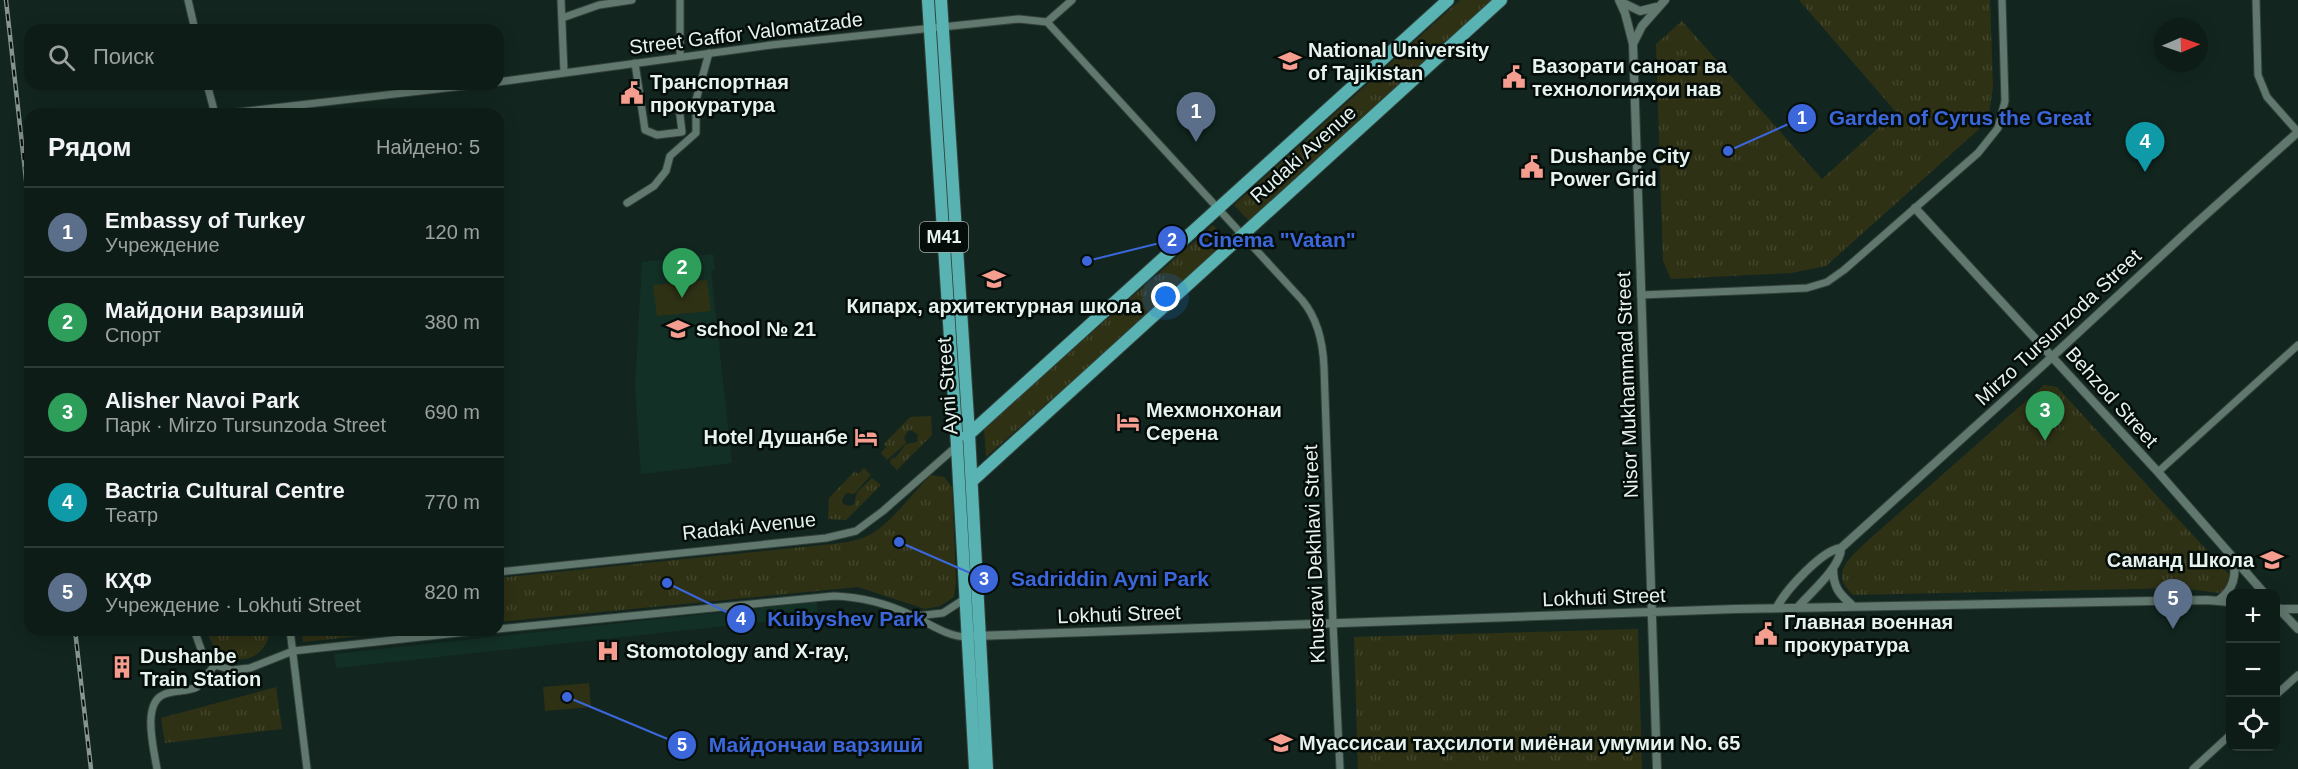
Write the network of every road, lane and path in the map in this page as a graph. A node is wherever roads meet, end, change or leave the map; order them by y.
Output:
1 (188, 0) edge
2 (561, 0) edge
3 (632, 0) edge
4 (680, 0) edge
5 (928, 0) edge
6 (942, 0) edge
7 (1072, 0) edge
8 (1448, 0) edge
9 (1501, 0) edge
10 (1665, 0) edge
11 (2002, 0) edge
12 (2256, 0) edge
13 (1620, 1) edge
14 (1658, 7) junction
15 (562, 18) junction
16 (1047, 22) junction
17 (194, 24) edge
18 (943, 27) junction
19 (930, 28) junction
20 (1633, 44) junction
21 (709, 53) junction
22 (680, 57) junction
23 (635, 63) junction
24 (564, 72) junction
25 (504, 81) edge
26 (208, 90) edge
27 (429, 90) edge
28 (679, 107) dead end
29 (213, 108) edge
30 (273, 108) edge
31 (2298, 132) edge
32 (627, 203) dead end
33 (1915, 208) junction
34 (1217, 209) junction
35 (1242, 236) junction
36 (958, 254) junction
37 (945, 255) junction
38 (1641, 295) junction
39 (2298, 345) edge
40 (2052, 356) junction
41 (969, 434) junction
42 (957, 446) junction
43 (2158, 472) junction
44 (972, 481) junction
45 (1841, 548) junction
46 (2234, 558) junction
47 (1833, 568) junction
48 (504, 571) edge
49 (2261, 589) edge
50 (977, 590) junction
51 (966, 598) junction
52 (2219, 600) junction
53 (2226, 601) edge
54 (1853, 606) junction
55 (1777, 607) junction
56 (1798, 607) junction
57 (2280, 608) edge
58 (2298, 609) edge
59 (1651, 612) junction
60 (2280, 612) edge
61 (913, 615) junction
62 (1333, 623) junction
63 (504, 627) edge
64 (2298, 629) edge
65 (195, 636) edge
66 (291, 636) edge
67 (429, 636) edge
68 (974, 636) junction
69 (293, 651) junction
70 (215, 665) junction
71 (2298, 675) edge
72 (2280, 691) edge
73 (979, 720) junction
74 (2226, 739) edge
75 (157, 769) edge
76 (307, 769) edge
77 (975, 769) edge
78 (987, 769) edge
79 (1340, 769) edge
80 (1657, 769) edge
81 (2193, 769) edge

1 - 17 street
2 - 15 street
3 - 15 street
4 - 22 street
5 - 19 highway, Ayni Street / M41
6 - 18 highway, Ayni Street / M41
7 - 16 street
8 - 34 highway, Rudaki Avenue
9 - 35 highway, Rudaki Avenue
10 - 14 street
11 - 33 street
12 - 31 street
13 - 14 street, Nisor Mukhammad Street
13 - 20 street, Nisor Mukhammad Street
14 - 20 street
15 - 24 street
16 - 18 street, Street Gaffor Valomatzade
16 - 34 street
18 - 19 street, Street Gaffor Valomatzade
18 - 36 highway, Ayni Street / M41
19 - 21 street, Street Gaffor Valomatzade
19 - 37 highway, Ayni Street / M41
20 - 38 street, Nisor Mukhammad Street
21 - 22 street, Street Gaffor Valomatzade
21 - 32 street
22 - 23 street, Street Gaffor Valomatzade
23 - 24 street, Street Gaffor Valomatzade
23 - 28 street
24 - 25 street, Street Gaffor Valomatzade
26 - 29 street
27 - 30 street
31 - 40 street, Mirzo Tursunzoda Street
33 - 38 street
33 - 40 street, Behzod Street
34 - 35 street
34 - 41 highway, Rudaki Avenue
35 - 44 highway, Rudaki Avenue
35 - 62 street, Khusravi Dekhlavi Street
36 - 37 street
36 - 41 highway, Ayni Street / M41
37 - 42 highway, Ayni Street / M41
38 - 59 street, Nisor Mukhammad Street
39 - 43 street
40 - 43 street, Behzod Street
40 - 45 street, Mirzo Tursunzoda Street
41 - 42 highway, Radaki Avenue
41 - 44 highway, Ayni Street / M41
42 - 48 street, Radaki Avenue
42 - 51 highway, M41
43 - 46 street, Behzod Street
44 - 50 highway, Ayni Street / M41
45 - 47 street, Mirzo Tursunzoda Street
45 - 55 street, Mirzo Tursunzoda Street
46 - 49 street, Behzod Street
46 - 52 street
47 - 54 street
47 - 56 street, Mirzo Tursunzoda Street
50 - 51 street
50 - 68 highway, Ayni Street / M41
51 - 61 street
51 - 68 highway, M41
52 - 53 street, Lokhuti Street
52 - 54 street, Lokhuti Street
54 - 56 street, Lokhuti Street
55 - 56 street, Lokhuti Street
55 - 59 street, Lokhuti Street
57 - 58 street
59 - 62 street, Lokhuti Street
59 - 80 street, Nisor Mukhammad Street
60 - 64 street
61 - 63 street
61 - 68 street
62 - 68 street, Lokhuti Street
62 - 79 street, Khusravi Dekhlavi Street
65 - 70 street
66 - 69 street
67 - 69 street
68 - 73 highway, Ayni Street / M41
69 - 70 street
69 - 76 street
70 - 75 street
71 - 72 street
73 - 77 highway
73 - 78 highway, Ayni Street
74 - 81 street

